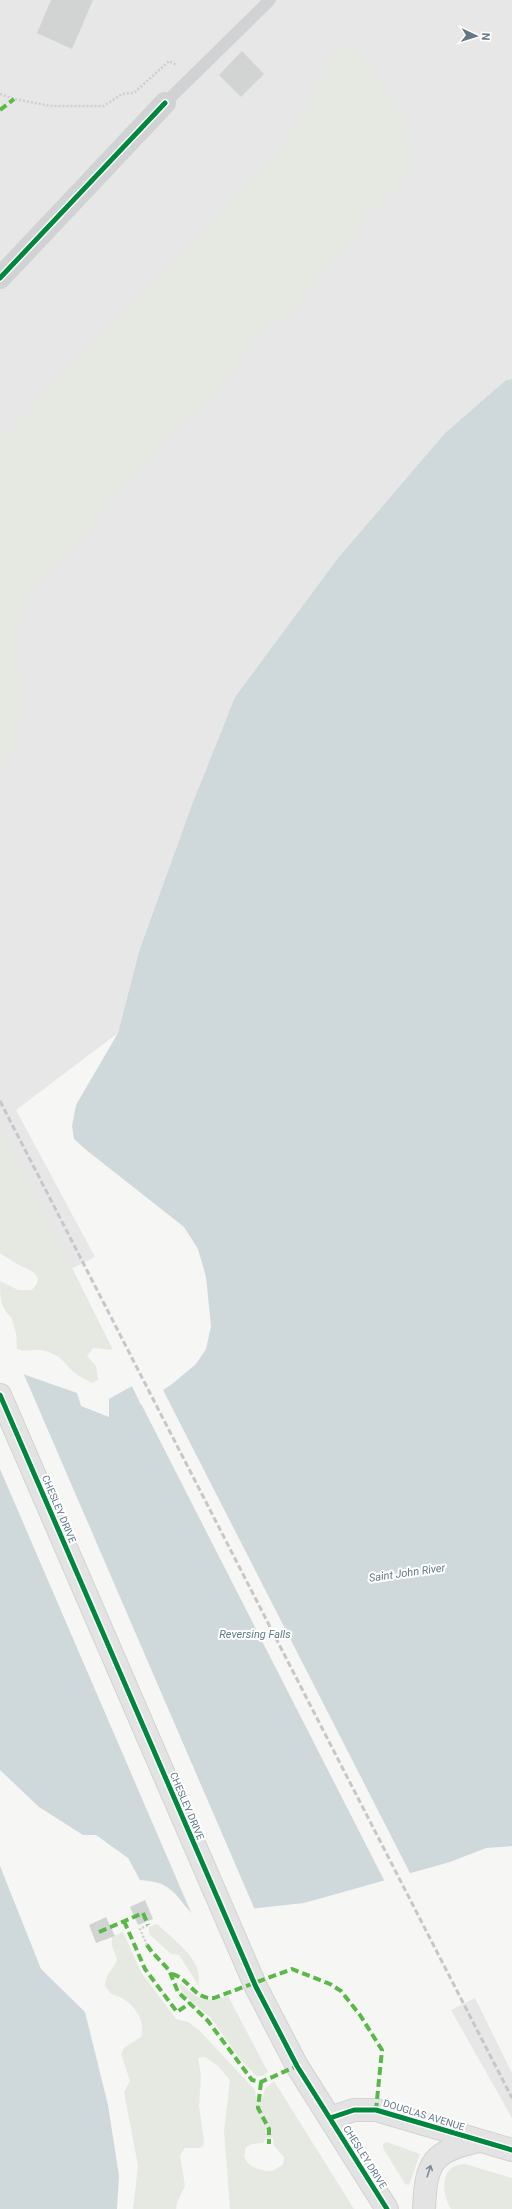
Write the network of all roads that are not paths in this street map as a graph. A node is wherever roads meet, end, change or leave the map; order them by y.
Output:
1 (270, 0) edge
2 (165, 103) joint
3 (0, 278) edge
4 (0, 1395) edge
5 (330, 2118) junction
6 (479, 2141) junction
7 (512, 2150) edge
8 (387, 2209) edge
9 (424, 2209) edge

1 - 2 lane
2 - 3 street
4 - 5 main road, CHESLEY DRIVE
5 - 6 main road, DOUGLAS AVENUE
5 - 8 main road, CHESLEY DRIVE
6 - 7 main road, DOUGLAS AVENUE
9 -> 6 main road

